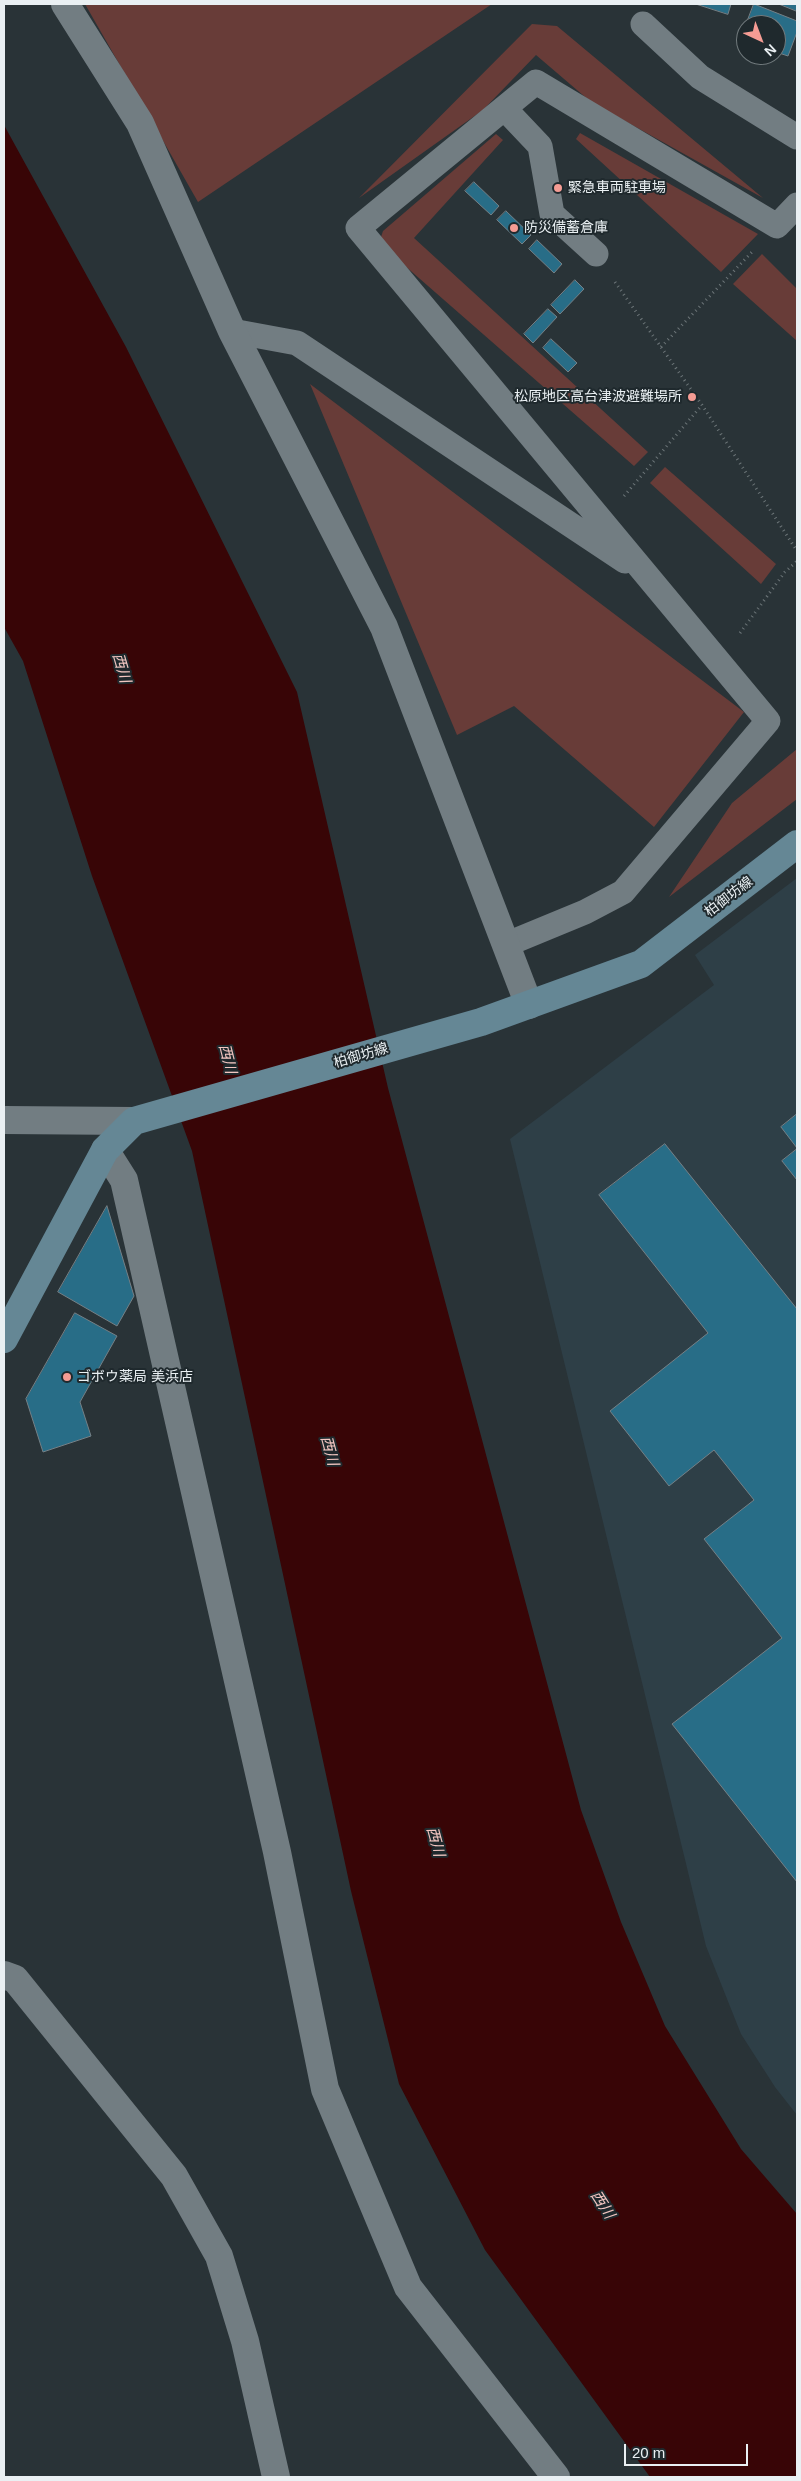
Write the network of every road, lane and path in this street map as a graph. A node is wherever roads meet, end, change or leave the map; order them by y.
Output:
1 (66, 4) edge
2 (643, 24) dead end
3 (504, 108) junction
4 (797, 137) edge
5 (797, 205) edge
6 (754, 250) dead end
7 (596, 254) joint
8 (232, 331) junction
9 (661, 347) junction
10 (702, 405) junction
11 (621, 500) dead end
12 (797, 550) edge
13 (797, 561) edge
14 (648, 577) junction
15 (738, 636) dead end
16 (797, 844) edge
17 (505, 944) junction
18 (529, 1005) junction
19 (4, 1120) edge
20 (134, 1121) junction
21 (105, 1150) junction
22 (4, 1339) edge
23 (4, 1975) edge
24 (276, 2477) edge
25 (556, 2477) edge

1 - 8 street
2 - 4 lane
3 - 5 lane
3 - 7 lane
3 - 14 lane
6 - 9 path
7 - 9 path
8 - 14 lane
8 - 17 street
9 - 10 path
10 - 11 path
10 - 12 path
13 - 15 path
14 - 17 lane
16 - 18 main road, 柏御坊線
17 - 18 street
18 - 20 main road, 柏御坊線
19 - 20 street
20 - 21 main road, 柏御坊線
21 - 22 main road, 柏御坊線
21 - 25 street
23 - 24 street

